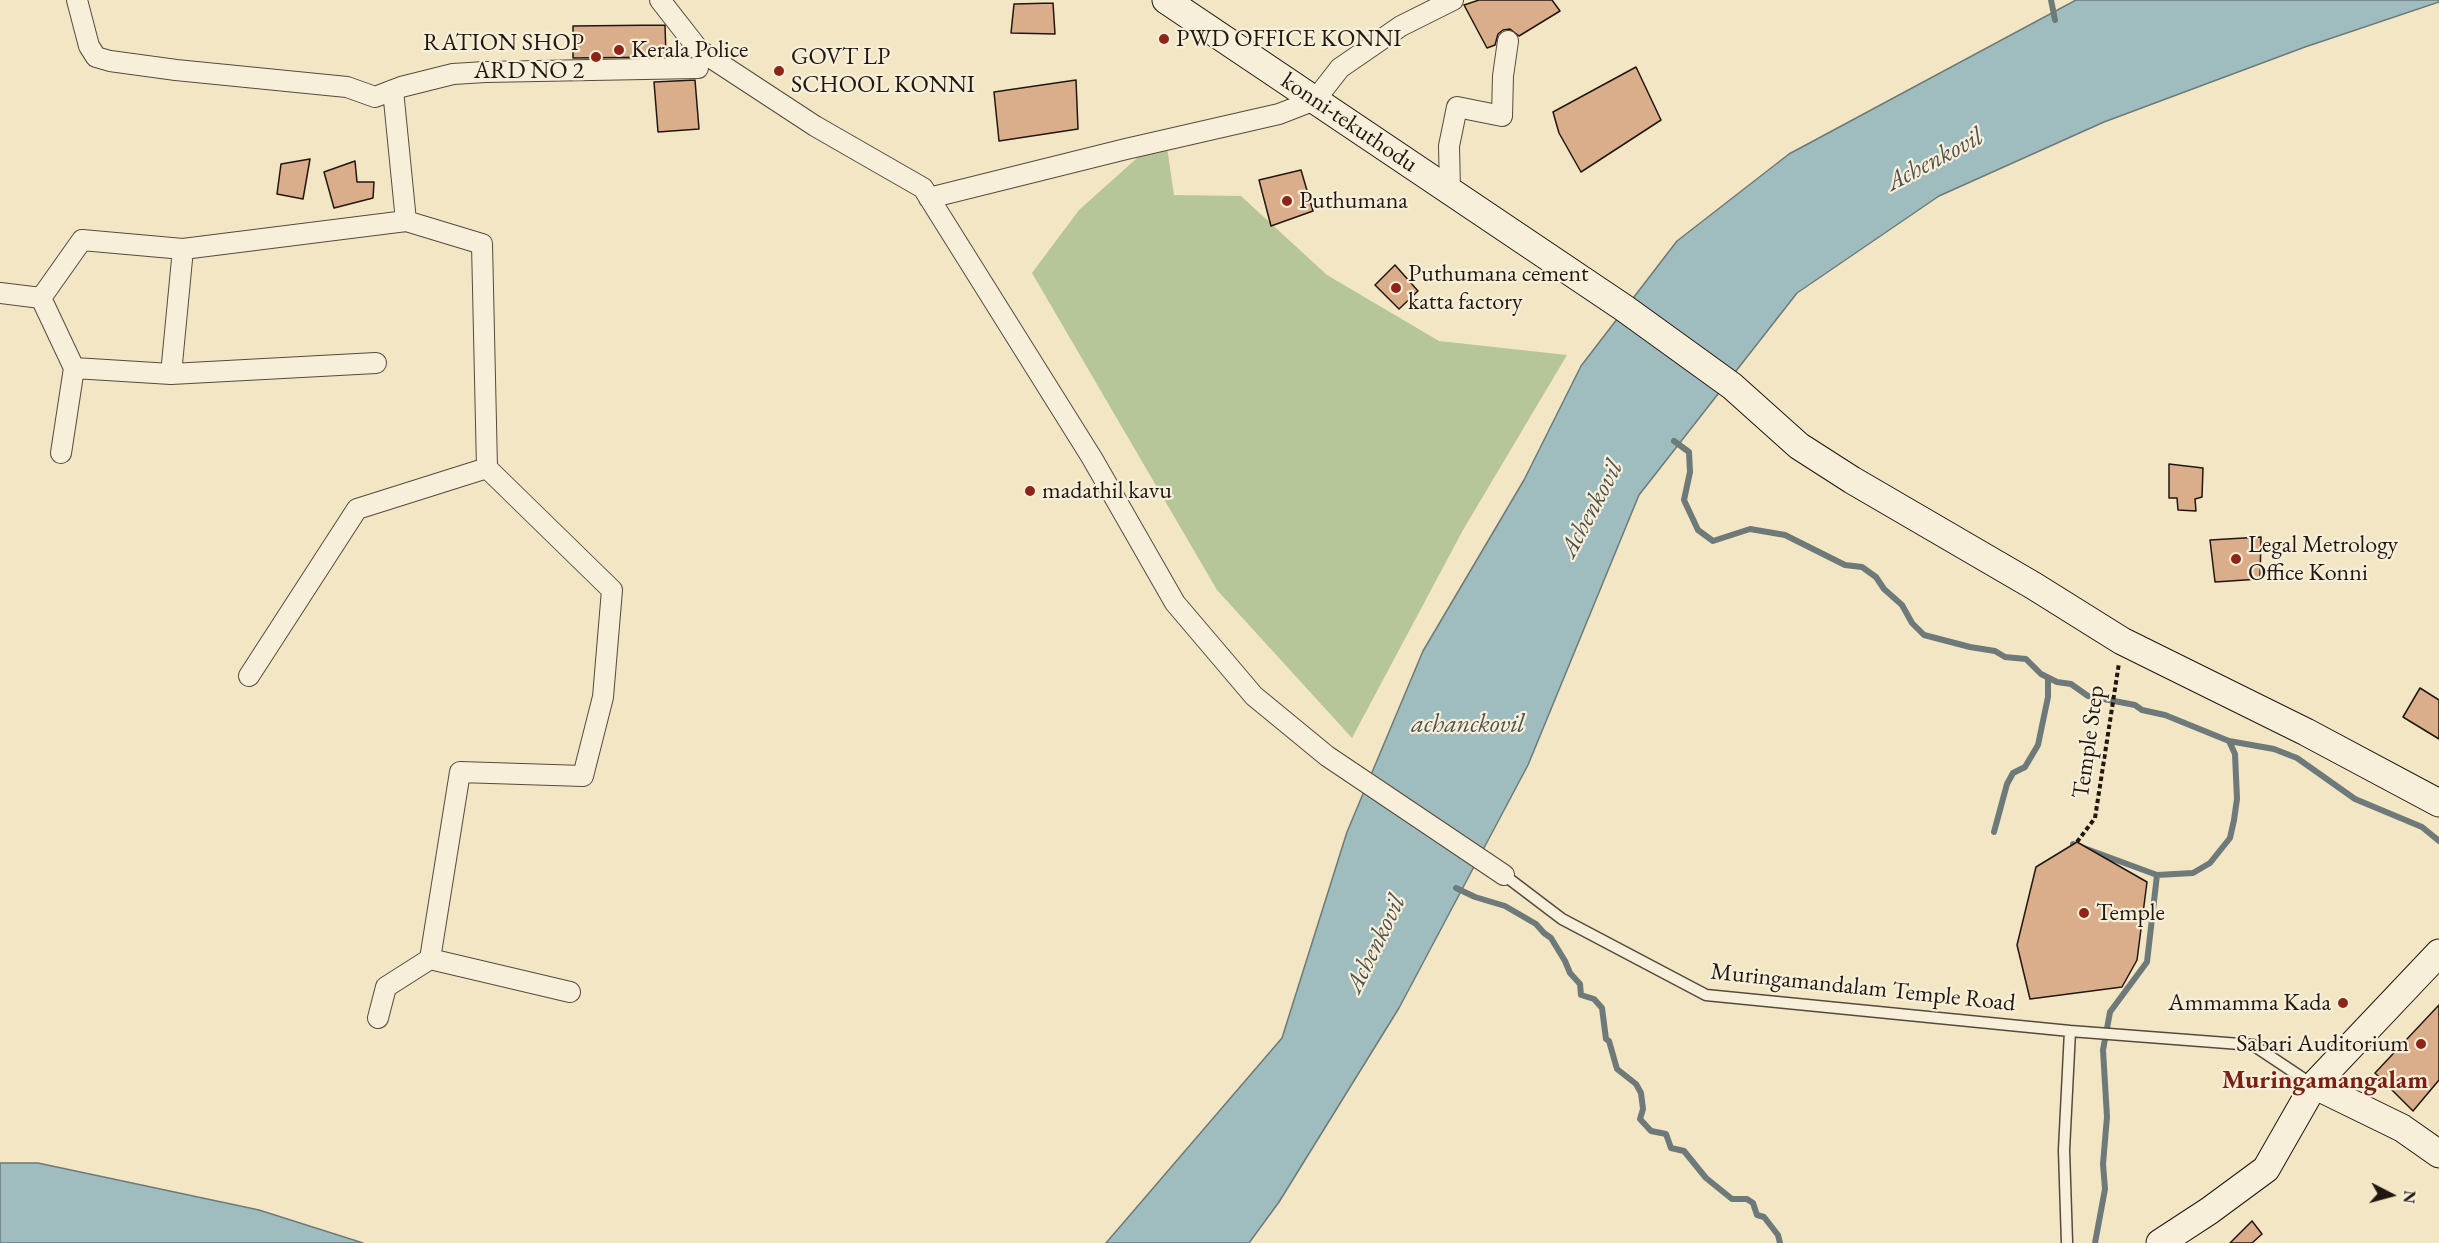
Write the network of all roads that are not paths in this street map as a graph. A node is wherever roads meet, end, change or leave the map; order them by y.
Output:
1 (76, 0) edge
2 (660, 0) edge
3 (1166, 0) edge
4 (1453, 0) edge
5 (1508, 40) dead end
6 (698, 68) dead end
7 (393, 90) junction
8 (1315, 100) junction
9 (1450, 191) junction
10 (928, 198) junction
11 (406, 221) junction
12 (183, 249) junction
13 (0, 293) edge
14 (41, 298) junction
15 (376, 363) dead end
16 (74, 368) junction
17 (171, 374) junction
18 (61, 453) dead end
19 (487, 468) junction
20 (249, 676) dead end
21 (2439, 803) edge
22 (1504, 875) joint
23 (2439, 953) edge
24 (430, 959) junction
25 (570, 992) dead end
26 (378, 1018) dead end
27 (2070, 1031) junction
28 (2314, 1085) junction
29 (2439, 1154) edge
30 (2067, 1243) edge
31 (2160, 1243) edge

1 - 7 street
2 - 10 street
3 - 8 main road, konni-tekuthodu
4 - 8 street
5 - 9 street
6 - 7 street
7 - 11 street
8 - 9 main road, konni-tekuthodu
8 - 10 street
9 - 21 main road, konni-tekuthodu
10 - 22 street
11 - 12 street
11 - 19 street
12 - 14 street
12 - 17 street
13 - 14 street
14 - 16 street
15 - 17 street
16 - 17 street
16 - 18 street
19 - 20 street
19 - 24 street
22 - 27 lane, Muringamandalam Temple Road
23 - 28 main road
24 - 25 street
24 - 26 street
27 - 28 lane, Muringamandalam Temple Road
27 - 30 lane
28 - 29 main road
28 - 31 main road

